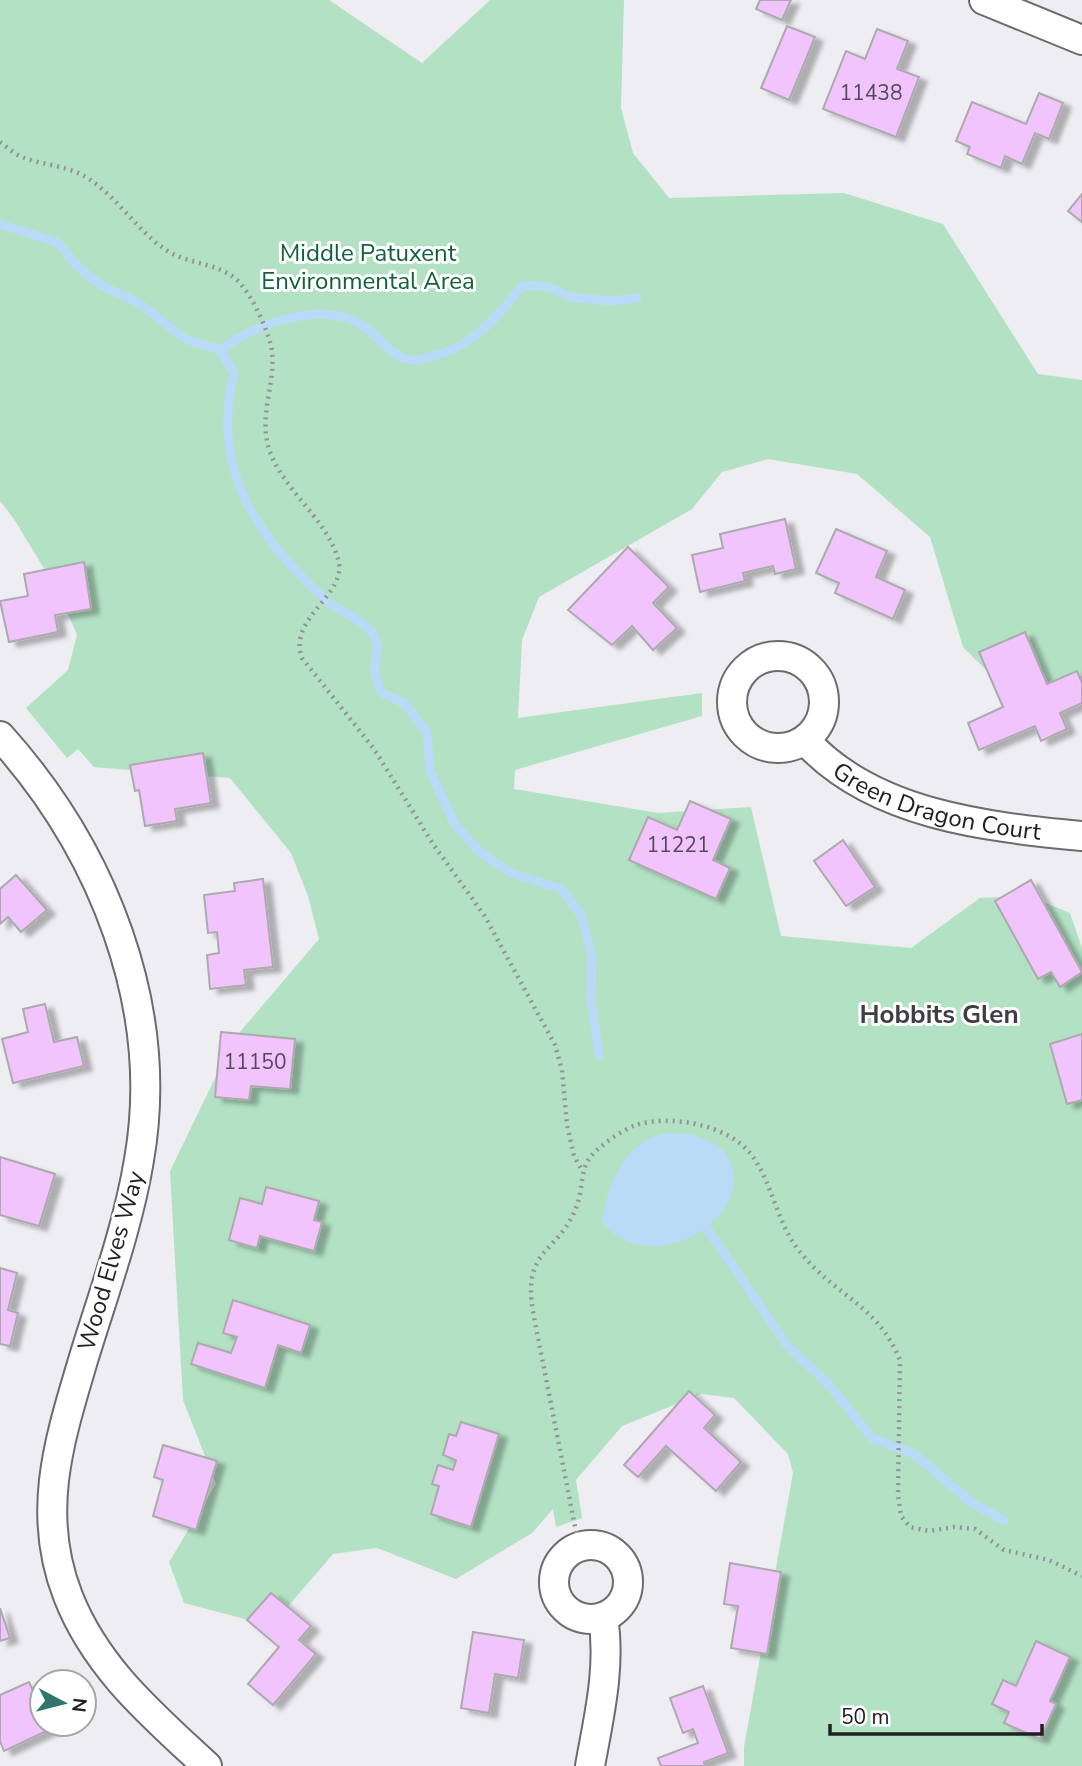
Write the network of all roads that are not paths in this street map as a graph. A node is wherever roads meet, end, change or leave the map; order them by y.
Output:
1 (985, 0) edge
2 (1082, 40) edge
3 (0, 736) edge
4 (806, 740) dead end
5 (1082, 836) edge
6 (603, 1617) junction
7 (207, 1766) edge
8 (590, 1766) edge

1 - 2 street
3 - 7 street, Wood Elves Way
4 - 5 street, Green Dragon Court
6 - 6 street
6 - 8 street

